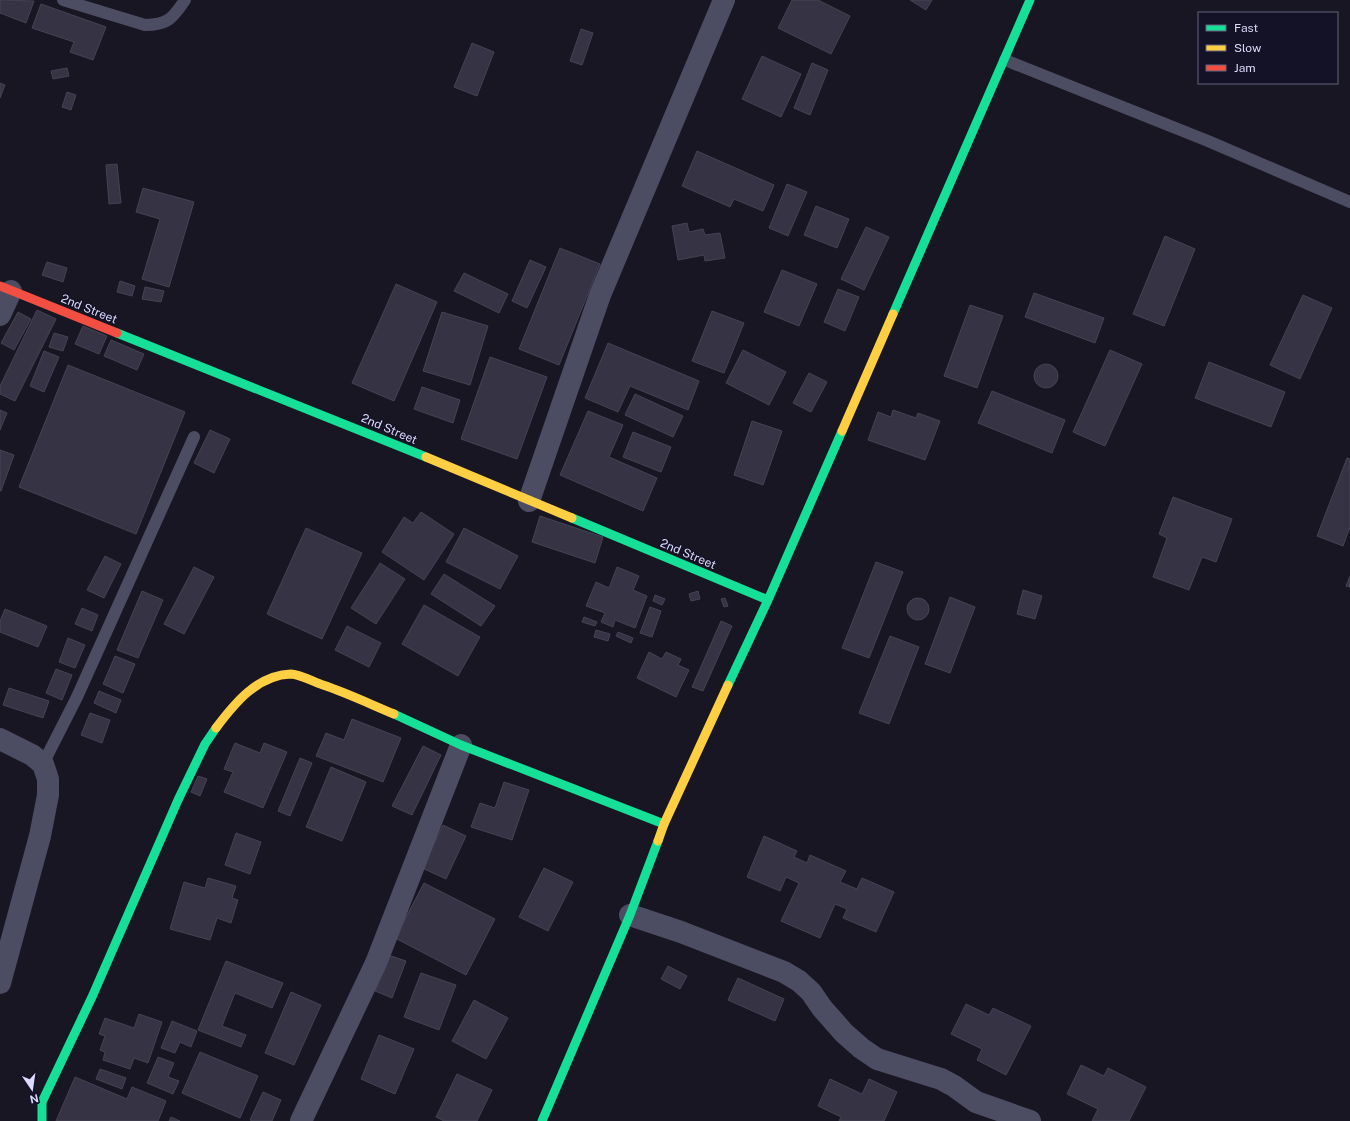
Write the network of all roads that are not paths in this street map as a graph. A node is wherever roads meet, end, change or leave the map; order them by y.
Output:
1 (63, 0) edge
2 (186, 0) edge
3 (724, 0) edge
4 (1030, 0) edge
5 (1005, 60) junction
6 (1350, 202) edge
7 (5, 288) edge
8 (0, 315) edge
9 (194, 437) dead end
10 (529, 501) junction
11 (768, 600) junction
12 (0, 739) edge
13 (461, 745) junction
14 (43, 764) junction
15 (664, 824) junction
16 (630, 915) junction
17 (0, 983) edge
18 (42, 1121) edge
19 (301, 1121) edge
20 (542, 1121) edge
21 (1030, 1121) edge

1 - 2 lane
3 - 10 street
4 - 5 street
5 - 6 lane
5 - 11 street
7 - 8 street
7 - 10 street, 2nd Street
9 - 14 lane
10 - 11 street, 2nd Street
11 - 15 street
12 - 14 street
13 - 15 street
13 - 18 street
13 - 19 street
14 - 17 street
15 - 16 street
16 - 20 street
16 - 21 street

